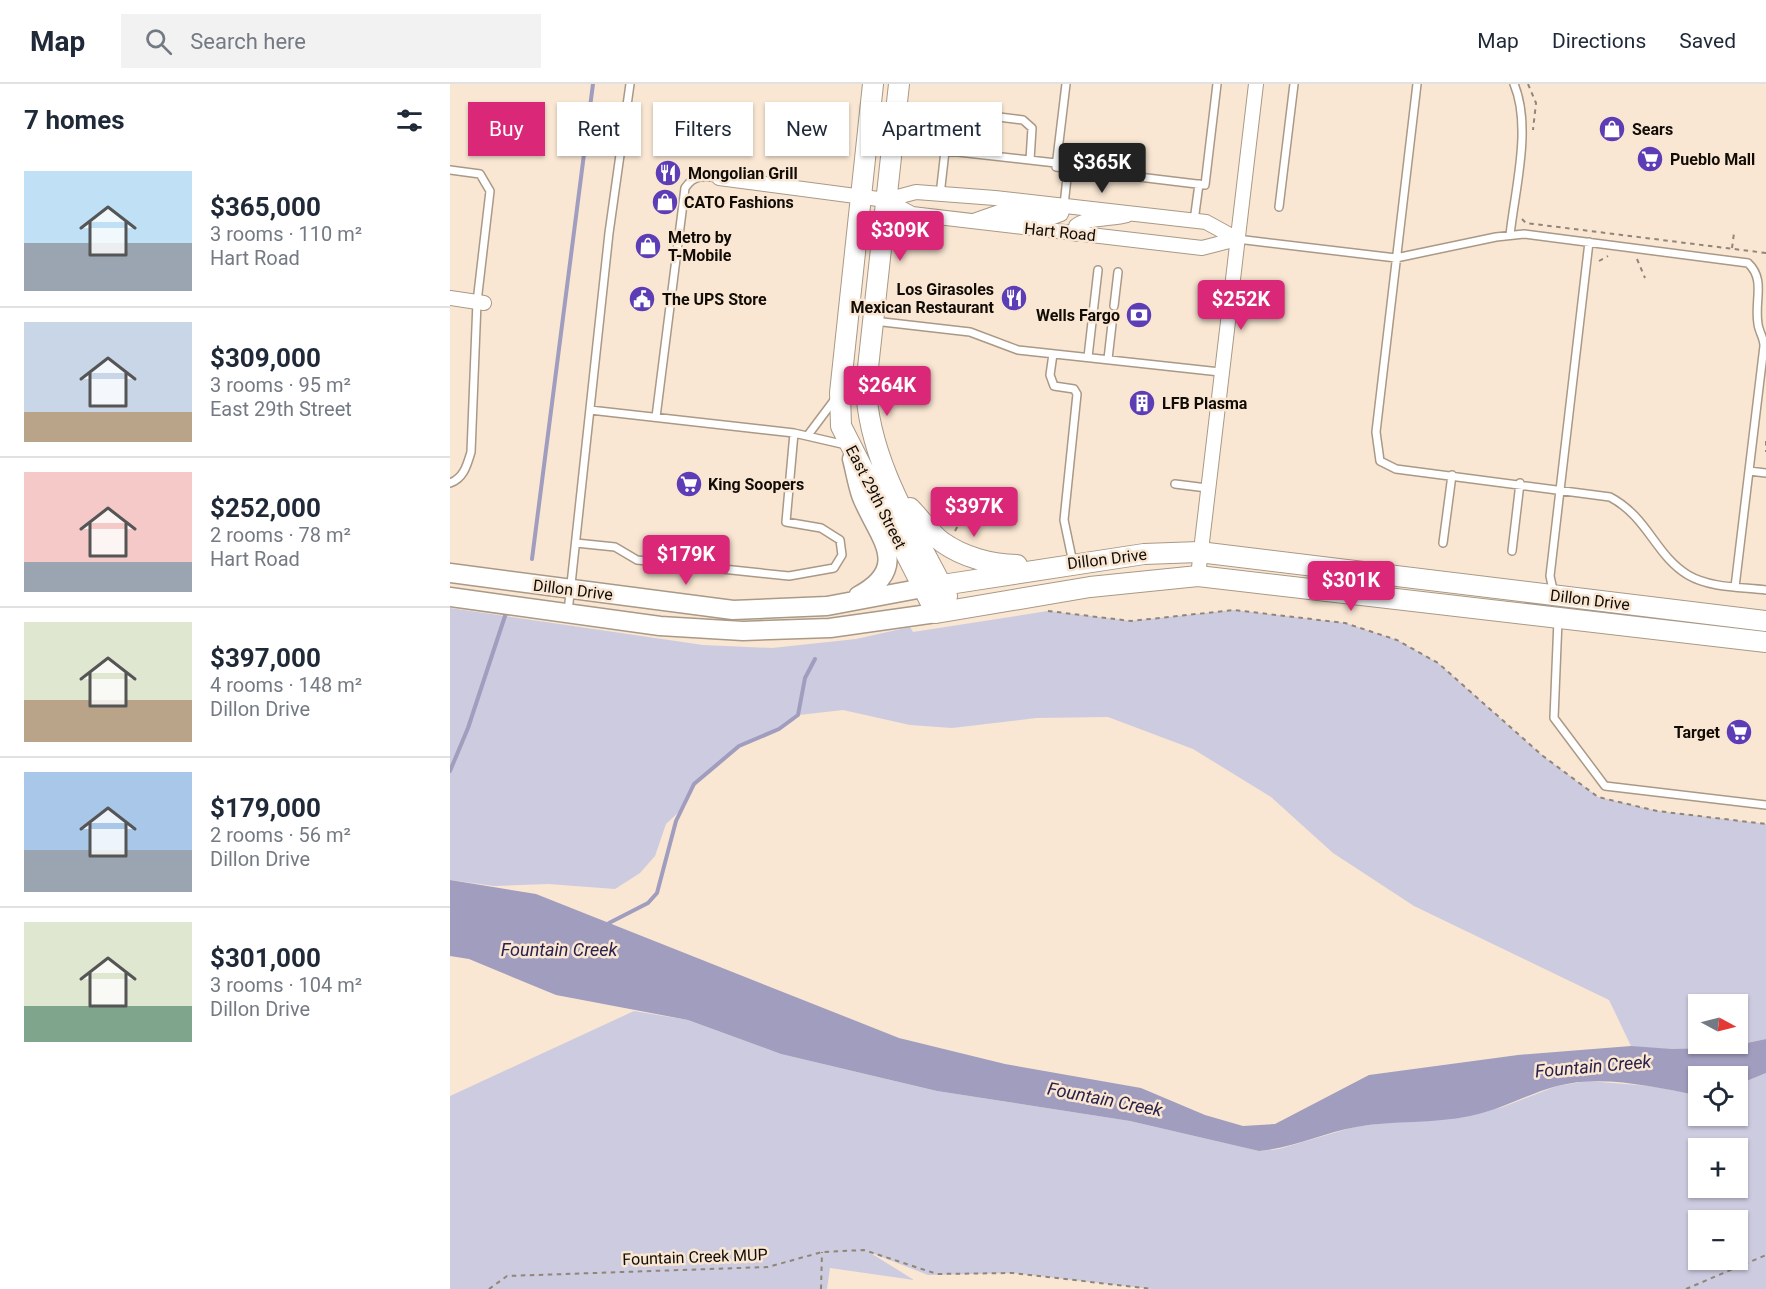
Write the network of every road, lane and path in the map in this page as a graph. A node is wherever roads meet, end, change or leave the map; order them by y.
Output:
1 (630, 84) edge
2 (873, 84) edge
3 (899, 84) edge
4 (1066, 84) edge
5 (1217, 84) edge
6 (1256, 84) edge
7 (1294, 84) edge
8 (1417, 84) edge
9 (1515, 84) edge
10 (1528, 84) edge
11 (1002, 117) edge
12 (1532, 136) dead end
13 (944, 156) edge
14 (992, 156) edge
15 (1030, 160) junction
16 (1056, 163) junction
17 (1068, 169) junction
18 (450, 170) edge
19 (719, 177) joint
20 (1199, 184) junction
21 (940, 195) junction
22 (860, 196) junction
23 (886, 200) junction
24 (1064, 205) junction
25 (1279, 207) dead end
26 (1523, 209) dead end
27 (1135, 213) junction
28 (971, 221) junction
29 (1194, 221) junction
30 (1734, 233) dead end
31 (1076, 234) junction
32 (1510, 235) junction
33 (1237, 239) junction
34 (1589, 242) junction
35 (1732, 248) junction
36 (1766, 253) edge
37 (1396, 258) junction
38 (1637, 259) dead end
39 (1731, 259) junction
40 (1098, 270) dead end
41 (1118, 272) dead end
42 (1645, 278) dead end
43 (450, 298) edge
44 (480, 303) junction
45 (1114, 306) dead end
46 (873, 321) junction
47 (1112, 324) dead end
48 (1053, 354) junction
49 (1088, 357) junction
50 (1108, 360) junction
51 (1220, 372) junction
52 (840, 393) junction
53 (590, 410) junction
54 (656, 417) junction
55 (794, 433) junction
56 (808, 435) junction
57 (1766, 441) edge
58 (848, 445) junction
59 (1766, 452) edge
60 (1749, 471) junction
61 (1766, 473) edge
62 (1452, 475) junction
63 (450, 483) edge
64 (1520, 483) junction
65 (1175, 484) dead end
66 (1207, 488) junction
67 (1560, 489) junction
68 (894, 490) junction
69 (965, 513) dead end
70 (960, 533) dead end
71 (576, 543) junction
72 (1443, 543) dead end
73 (1512, 551) dead end
74 (1199, 552) junction
75 (1069, 564) junction
76 (450, 573) edge
77 (1198, 576) junction
78 (932, 586) junction
79 (1736, 586) junction
80 (571, 590) junction
81 (1766, 590) edge
82 (1555, 596) junction
83 (450, 597) edge
84 (852, 600) junction
85 (568, 612) junction
86 (945, 612) junction
87 (1037, 613) dead end
88 (1558, 616) junction
89 (1766, 621) edge
90 (1766, 642) edge
91 (1766, 805) edge
92 (1766, 824) edge
93 (822, 1252) junction
94 (1766, 1255) edge
95 (489, 1289) edge
96 (821, 1289) edge
97 (1152, 1289) edge
98 (1686, 1289) edge

1 - 53 lane
2 - 22 main road, East 29th Street
3 - 23 main road, East 29th Street
4 - 16 lane
5 - 20 lane
6 - 33 street
7 - 25 lane
8 - 37 lane
9 - 32 lane
10 - 12 path
11 - 15 lane
13 - 21 lane
14 - 15 lane
15 - 16 lane
16 - 17 lane
17 - 20 lane
17 - 24 lane
18 - 44 lane
19 - 22 street, Hart Road
19 - 54 lane
20 - 29 lane
21 - 23 street, Hart Road
21 - 24 street, Hart Road
22 - 23 street, Hart Road
22 - 52 main road, East 29th Street
23 - 28 street, Hart Road
23 - 46 main road, East 29th Street
24 - 27 street, Hart Road
24 - 28 street
26 - 35 path
27 - 29 street, Hart Road
27 - 31 street
28 - 31 street, Hart Road
29 - 33 street, Hart Road
30 - 35 path
31 - 33 street, Hart Road
32 - 34 lane
32 - 37 lane
33 - 37 lane
33 - 51 street
34 - 39 lane
34 - 67 lane
35 - 36 path
35 - 39 path
37 - 62 lane
38 - 42 path
39 - 60 lane
40 - 49 lane
41 - 45 lane
43 - 44 street
44 - 63 lane
46 - 48 lane
46 - 68 main road, East 29th Street
47 - 50 lane
48 - 49 lane
48 - 75 lane
49 - 50 lane
50 - 51 lane
51 - 66 street
52 - 56 lane
52 - 58 main road, East 29th Street
53 - 54 lane
53 - 71 lane
54 - 55 lane
55 - 56 lane
55 - 71 lane
56 - 58 lane
57 - 59 path
58 - 78 main road, East 29th Street
58 - 84 street
60 - 61 lane
60 - 79 lane
62 - 64 lane
62 - 72 lane
64 - 67 lane
64 - 73 lane
65 - 66 lane
66 - 74 street
67 - 79 lane
67 - 82 lane
68 - 75 main road
68 - 78 main road, East 29th Street
69 - 70 path
71 - 80 lane
74 - 75 main road, Dillon Drive
74 - 77 street
74 - 82 main road, Dillon Drive
75 - 78 main road, Dillon Drive
76 - 80 street, Dillon Drive
77 - 86 main road, Dillon Drive
77 - 88 main road, Dillon Drive
78 - 84 street, Dillon Drive
78 - 86 main road, East 29th Street
79 - 81 lane
80 - 84 street, Dillon Drive
80 - 85 lane
82 - 88 lane
82 - 89 main road, Dillon Drive
83 - 85 street, Dillon Drive
85 - 86 street, Dillon Drive
87 - 92 path
88 - 90 main road, Dillon Drive
88 - 91 lane
93 - 95 path, Fountain Creek MUP
93 - 96 path
93 - 97 path, Fountain Creek MUP
94 - 98 path

